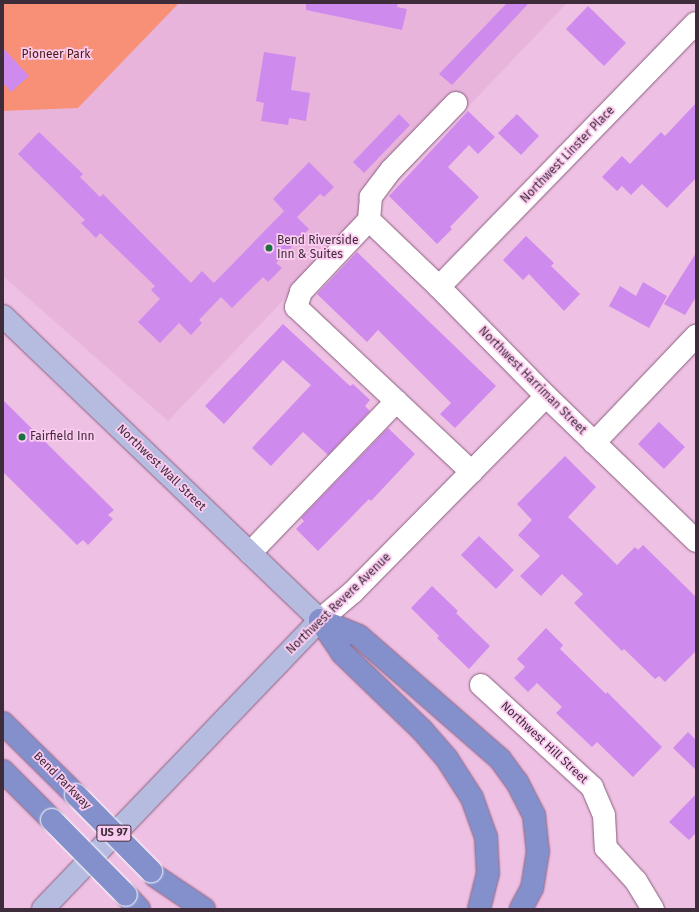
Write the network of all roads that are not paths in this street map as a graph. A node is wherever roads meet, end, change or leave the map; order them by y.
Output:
1 (696, 23) edge
2 (456, 103) dead end
3 (369, 220) junction
4 (439, 287) junction
5 (3, 316) edge
6 (696, 336) edge
7 (546, 396) junction
8 (397, 401) junction
9 (594, 443) junction
10 (472, 472) junction
11 (696, 541) edge
12 (250, 553) junction
13 (320, 620) junction
14 (481, 685) dead end
15 (3, 723) edge
16 (3, 771) edge
17 (3, 788) edge
18 (49, 817) junction
19 (153, 873) junction
20 (133, 902) edge
21 (43, 909) edge
22 (186, 909) edge
23 (204, 909) edge
24 (479, 909) edge
25 (521, 909) edge
26 (653, 909) edge

1 - 4 street, Northwest Linster Place
2 - 3 street
3 - 4 street, Northwest Harriman Street
3 - 8 street
4 - 7 street, Northwest Harriman Street
5 - 12 main road, Northwest Wall Street
6 - 9 street
7 - 9 street, Northwest Harriman Street
7 - 10 street, Northwest Revere Avenue
8 - 10 street
8 - 12 street
9 - 11 street, Northwest Harriman Street
10 - 13 street, Northwest Revere Avenue
12 - 13 main road, Northwest Wall Street
13 - 21 main road, Northwest Revere Avenue
13 - 24 highway
13 - 25 highway
14 - 26 street, Northwest Hill Street
15 - 19 highway, Bend Parkway / US 97, bridge
16 - 18 highway, US 97
17 - 18 highway
18 - 20 highway, US 97, bridge
19 - 22 highway, Bend Parkway / US 97
19 - 23 highway

